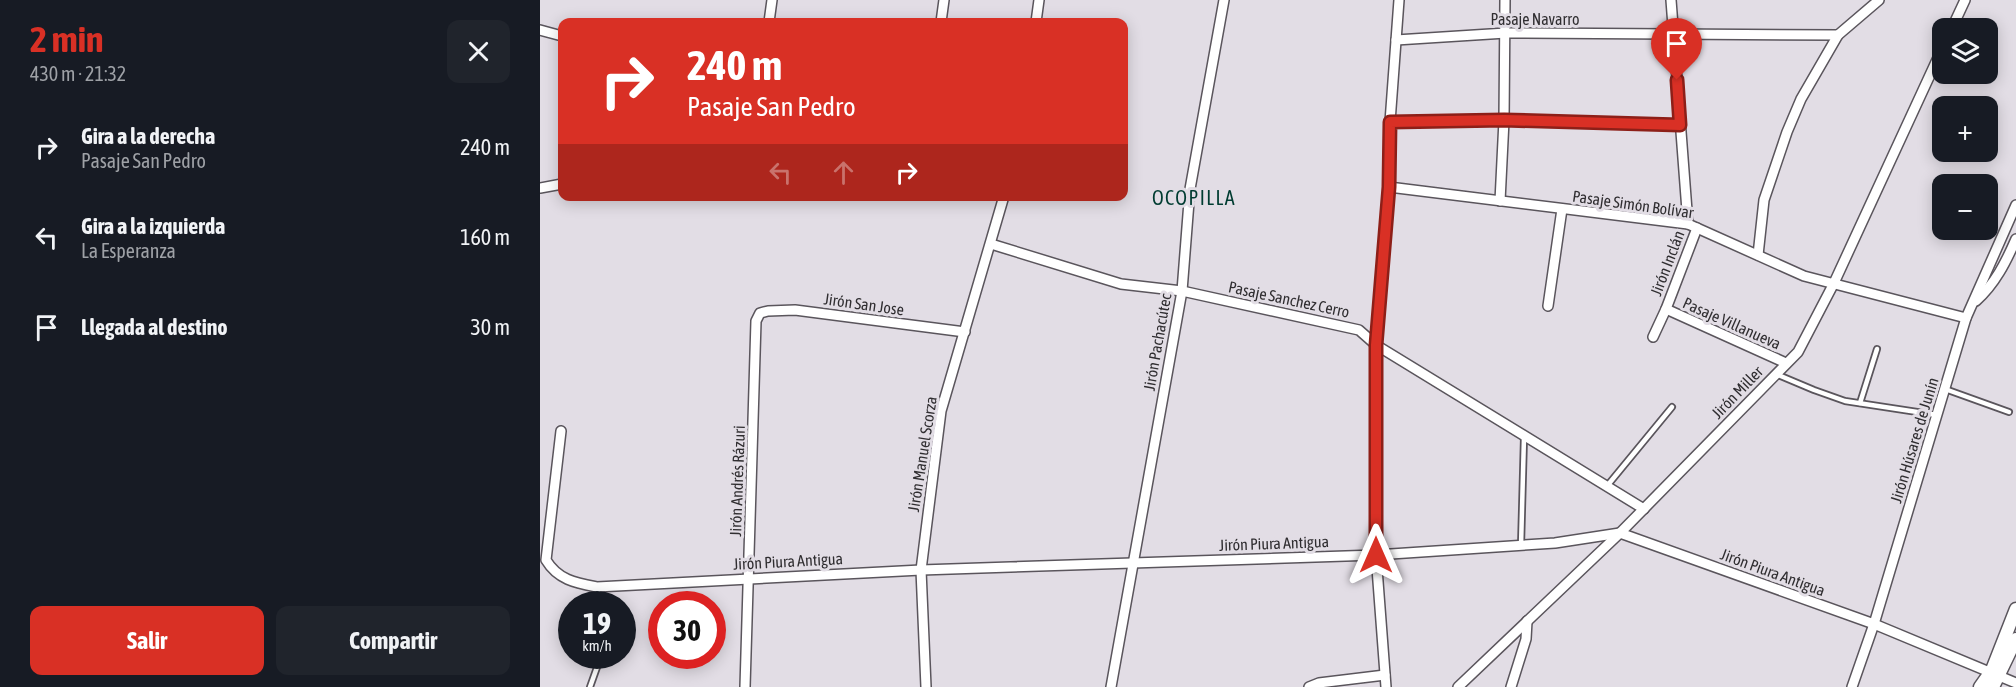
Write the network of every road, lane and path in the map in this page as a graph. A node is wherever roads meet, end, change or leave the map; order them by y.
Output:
1 (772, 0) edge
2 (944, 0) edge
3 (1039, 0) edge
4 (1224, 0) edge
5 (1399, 0) edge
6 (1505, 0) edge
7 (1671, 0) edge
8 (1879, 0) edge
9 (1965, 0) edge
10 (770, 18) edge
11 (942, 18) edge
12 (1037, 18) edge
13 (1957, 18) edge
14 (540, 30) edge
15 (1506, 33) junction
16 (558, 35) edge
17 (1673, 35) junction
18 (1838, 36) junction
19 (1396, 40) junction
20 (1932, 71) edge
21 (1504, 120) junction
22 (1390, 122) junction
23 (1680, 125) junction
24 (558, 185) edge
25 (1389, 187) junction
26 (540, 188) edge
27 (1003, 201) edge
28 (1500, 201) junction
29 (2016, 205) edge
30 (1562, 209) junction
31 (1692, 226) junction
32 (2016, 240) edge
33 (991, 244) junction
34 (1758, 255) junction
35 (2011, 261) edge
36 (1834, 283) junction
37 (1182, 291) junction
38 (1974, 302) junction
39 (1548, 306) dead end
40 (1666, 309) junction
41 (760, 314) joint
42 (1966, 318) junction
43 (965, 332) junction
44 (1653, 337) dead end
45 (1376, 345) junction
46 (1877, 349) dead end
47 (1786, 363) junction
48 (1776, 374) junction
49 (1945, 389) junction
50 (1860, 403) junction
51 (1672, 407) dead end
52 (2010, 412) dead end
53 (1937, 415) junction
54 (561, 431) dead end
55 (1524, 435) junction
56 (1607, 486) junction
57 (1644, 509) junction
58 (1620, 533) junction
59 (1521, 546) junction
60 (1376, 555) junction
61 (1134, 563) junction
62 (921, 570) junction
63 (749, 578) junction
64 (597, 587) junction
65 (598, 591) edge
66 (2016, 609) edge
67 (1527, 621) junction
68 (1874, 624) junction
69 (2016, 639) edge
70 (596, 669) edge
71 (1996, 673) junction
72 (1385, 675) junction
73 (2016, 683) edge
74 (590, 687) edge
75 (745, 687) edge
76 (927, 687) edge
77 (1111, 687) edge
78 (1309, 687) edge
79 (1386, 687) edge
80 (1458, 687) edge
81 (1511, 687) edge
82 (1852, 687) edge
83 (1980, 687) edge
84 (1993, 687) edge

1 - 10 street
2 - 11 street
3 - 12 street
4 - 37 street, Jirón Pachacútec
5 - 19 street
6 - 15 street
7 - 17 street
8 - 18 street
9 - 13 street
14 - 16 street
15 - 17 street, Pasaje Navarro
15 - 19 street, Pasaje Navarro
15 - 21 street
17 - 18 street, Pasaje Navarro
17 - 23 street
18 - 34 street
19 - 22 street
20 - 36 street, Jirón Miller
21 - 22 street
21 - 23 street
21 - 28 street
22 - 25 street
23 - 31 street
24 - 26 street
25 - 28 street, Pasaje Simón Bolívar
25 - 45 street
27 - 33 street, Jirón Manuel Scorza
28 - 30 street, Pasaje Simón Bolívar
29 - 38 street, Jirón Húsares de Junín
30 - 31 street, Pasaje Simón Bolívar
30 - 39 street
31 - 34 street, Pasaje Simón Bolívar
31 - 40 street, Jirón Inclán
32 - 35 street
33 - 37 street, Pasaje Sanchez Cerro
33 - 43 street, Jirón Manuel Scorza
34 - 36 street, Pasaje Simón Bolívar
35 - 38 street
36 - 42 street, Pasaje Simón Bolívar
36 - 47 street, Jirón Miller
37 - 45 street, Pasaje Sanchez Cerro
37 - 61 street, Jirón Pachacútec
38 - 42 street, Jirón Húsares de Junín
40 - 44 street, Jirón Inclán
40 - 47 street, Pasaje Villanueva
41 - 43 street, Jirón San Jose
41 - 63 street, Jirón Andrés Rázuri
42 - 49 street, Jirón Húsares de Junín
43 - 62 street, Jirón Manuel Scorza
45 - 55 street, Pasaje Sanchez Cerro
45 - 60 street
46 - 50 lane
47 - 48 street, Jirón Miller
48 - 50 lane
48 - 57 street, Jirón Miller
49 - 52 lane
49 - 53 street, Jirón Húsares de Junín
50 - 53 lane
51 - 56 lane
53 - 68 street, Jirón Húsares de Junín
54 - 64 street, Jirón Piura Antigua
55 - 56 street, Pasaje Sanchez Cerro
55 - 59 lane
56 - 57 street, Pasaje Sanchez Cerro
57 - 58 street, Jirón Miller
58 - 59 street, Jirón Piura Antigua
58 - 67 street, Jirón Miller
58 - 68 street, Jirón Piura Antigua
59 - 60 street, Jirón Piura Antigua
60 - 61 street, Jirón Piura Antigua
60 - 72 street
61 - 62 street, Jirón Piura Antigua
61 - 77 street, Jirón Pachacútec
62 - 63 street, Jirón Piura Antigua
62 - 76 street, Jirón Manuel Scorza
63 - 64 street, Jirón Piura Antigua
63 - 75 street, Jirón Andrés Rázuri
64 - 65 lane
66 - 71 street
67 - 80 street, Jirón Miller
67 - 81 street
68 - 71 street, Jirón Piura Antigua
68 - 82 street, Jirón Húsares de Junín
69 - 71 street
70 - 74 lane
71 - 73 street, Jirón Piura Antigua
71 - 83 street
71 - 84 street
72 - 78 street
72 - 79 street

